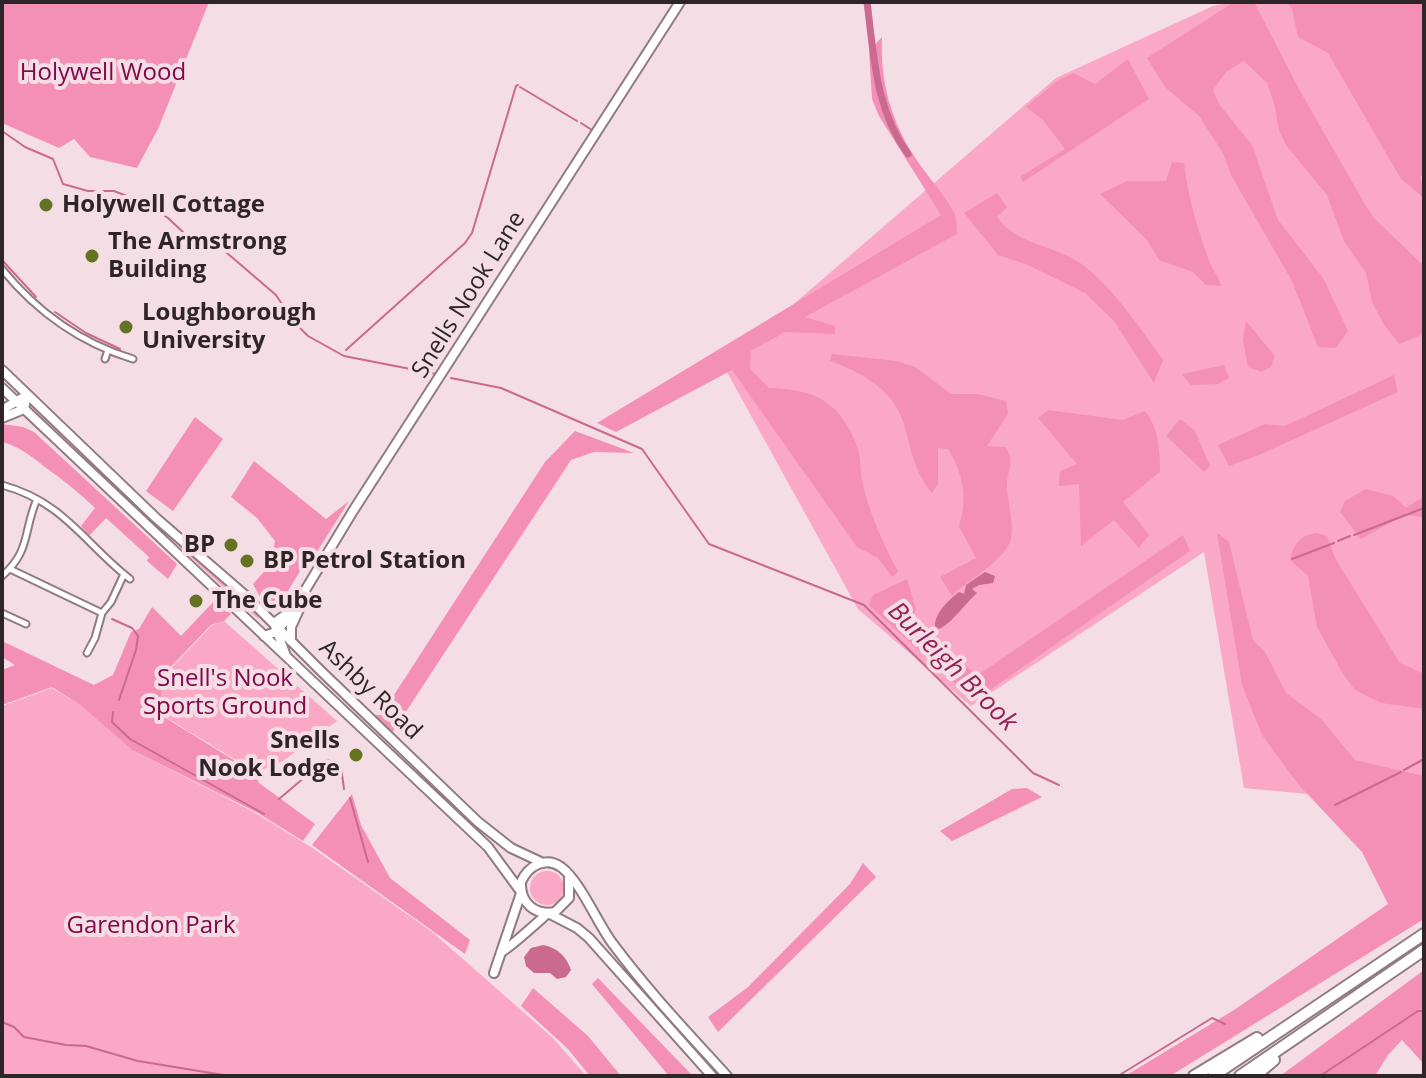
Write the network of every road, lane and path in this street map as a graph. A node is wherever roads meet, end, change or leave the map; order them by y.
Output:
1 (680, 2) edge
2 (2, 269) edge
3 (108, 350) junction
4 (105, 359) dead end
5 (133, 359) dead end
6 (2, 370) edge
7 (2, 388) edge
8 (27, 395) junction
9 (15, 401) junction
10 (24, 409) junction
11 (2, 410) edge
12 (2, 418) edge
13 (2, 485) edge
14 (37, 499) junction
15 (10, 569) junction
16 (124, 574) junction
17 (2, 576) edge
18 (130, 579) dead end
19 (307, 586) junction
20 (2, 613) edge
21 (102, 613) junction
22 (23, 620) dead end
23 (276, 628) junction
24 (264, 636) junction
25 (291, 641) junction
26 (88, 648) dead end
27 (287, 657) junction
28 (543, 863) junction
29 (569, 878) junction
30 (521, 892) junction
31 (548, 913) junction
32 (1424, 934) edge
33 (1424, 950) edge
34 (501, 952) junction
35 (494, 973) dead end
36 (1327, 997) junction
37 (1315, 1026) junction
38 (712, 1076) edge
39 (727, 1076) edge
40 (1194, 1076) edge
41 (1213, 1076) edge
42 (1240, 1076) edge
43 (1255, 1076) edge

1 - 19 main road, Snells Nook Lane
2 - 3 street
3 - 4 street
3 - 5 street
6 - 8 main road, Ashby Road
7 - 9 main road, Ashby Road
8 - 9 main road
8 - 10 main road
8 - 23 main road, Ashby Road
9 - 10 main road, Ashby Road
9 - 11 main road
10 - 12 main road
10 - 24 main road, Ashby Road
13 - 14 street
14 - 15 street
14 - 16 street
15 - 17 street
15 - 21 street
16 - 18 street
16 - 21 street
19 - 23 main road, Snells Nook Lane
19 - 25 main road
20 - 22 street
21 - 26 street
23 - 24 main road, Snells Nook Lane
23 - 25 main road, Ashby Road
23 - 27 main road
24 - 27 main road, Ashby Road
25 - 28 main road, Ashby Road
27 - 30 main road, Ashby Road
28 - 29 main road
28 - 30 main road
29 - 31 main road
29 - 39 main road
30 - 31 main road
30 - 34 main road
31 - 34 main road
31 - 38 main road
32 - 36 highway
33 - 37 highway
34 - 35 main road
36 - 40 highway
36 - 41 highway
37 - 42 highway
37 - 43 highway

